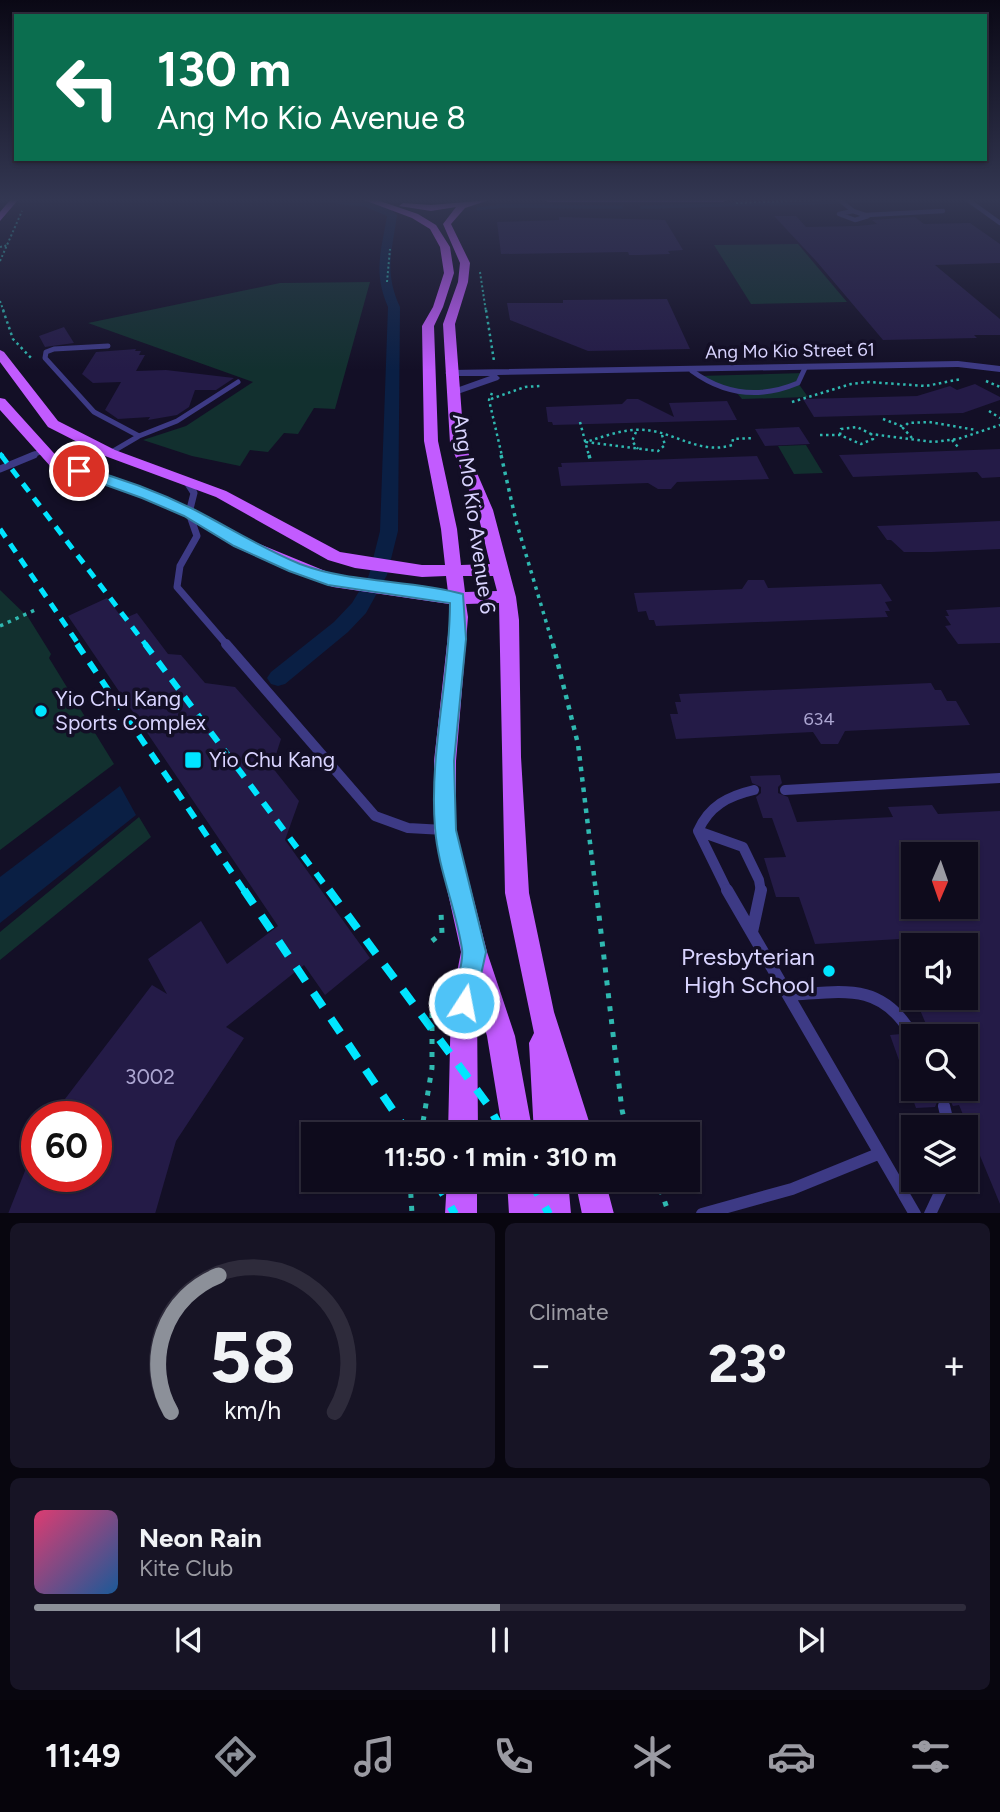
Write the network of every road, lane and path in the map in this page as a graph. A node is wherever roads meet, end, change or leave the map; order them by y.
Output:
1 (389, 257) edge
2 (446, 257) edge
3 (464, 257) edge
4 (479, 267) dead end
5 (387, 282) dead end
6 (108, 346) dead end
7 (0, 354) edge
8 (805, 369) junction
9 (1000, 369) edge
10 (692, 371) junction
11 (450, 373) junction
12 (496, 375) junction
13 (970, 379) dead end
14 (979, 380) dead end
15 (238, 382) dead end
16 (549, 385) dead end
17 (1000, 387) edge
18 (452, 393) junction
19 (489, 400) junction
20 (0, 402) edge
21 (792, 402) dead end
22 (989, 411) dead end
23 (1000, 418) edge
24 (883, 419) dead end
25 (580, 422) dead end
26 (643, 424) dead end
27 (1000, 425) edge
28 (904, 426) junction
29 (645, 429) junction
30 (978, 430) junction
31 (637, 431) junction
32 (872, 434) junction
33 (662, 435) junction
34 (821, 435) dead end
35 (840, 435) junction
36 (139, 436) junction
37 (754, 438) dead end
38 (913, 439) junction
39 (952, 440) junction
40 (586, 442) junction
41 (958, 447) dead end
42 (43, 451) junction
43 (643, 451) junction
44 (653, 452) junction
45 (110, 453) junction
46 (655, 458) dead end
47 (591, 463) dead end
48 (0, 469) edge
49 (185, 480) junction
50 (189, 513) junction
51 (500, 570) junction
52 (452, 571) junction
53 (507, 597) junction
54 (457, 598) junction
55 (36, 610) dead end
56 (0, 626) edge
57 (1000, 778) edge
58 (754, 790) dead end
59 (785, 790) dead end
60 (445, 830) junction
61 (698, 831) junction
62 (752, 932) junction
63 (442, 933) dead end
64 (432, 941) dead end
65 (474, 952) junction
66 (789, 996) junction
67 (432, 1001) dead end
68 (541, 1012) junction
69 (905, 1024) edge
70 (944, 1106) dead end
71 (946, 1115) edge
72 (424, 1122) edge
73 (463, 1122) edge
74 (516, 1122) edge
75 (549, 1122) edge
76 (574, 1122) edge
77 (625, 1122) edge
78 (878, 1154) junction
79 (411, 1192) edge
80 (462, 1192) edge
81 (523, 1192) edge
82 (554, 1192) edge
83 (593, 1192) edge
84 (662, 1192) edge
85 (940, 1192) edge
86 (412, 1213) edge
87 (461, 1213) edge
88 (525, 1213) edge
89 (555, 1213) edge
90 (598, 1213) edge
91 (669, 1213) edge
92 (702, 1213) edge
93 (915, 1213) edge
94 (930, 1213) edge

1 - 5 path
2 - 52 main road, Ang Mo Kio Avenue 6
3 - 11 main road, Ang Mo Kio Avenue 6
4 - 12 path
6 - 36 lane
7 - 45 main road
8 - 9 street, Ang Mo Kio Street 61
8 - 10 street, Ang Mo Kio Street 61
8 - 10 lane
10 - 12 street, Ang Mo Kio Street 61
11 - 12 street, Ang Mo Kio Street 61
11 - 18 main road, Ang Mo Kio Avenue 6
12 - 18 street, Ang Mo Kio Street 61
12 - 19 path
13 - 21 path
14 - 17 path
15 - 36 lane
16 - 19 path
18 - 51 main road, Ang Mo Kio Avenue 6
19 - 77 path
20 - 42 main road
22 - 23 path
24 - 28 path
25 - 40 path
26 - 29 path
27 - 30 path
28 - 30 path
28 - 38 path
29 - 31 path
29 - 33 path
30 - 39 path
31 - 40 path
31 - 43 path
32 - 35 path
32 - 35 path
32 - 38 path
33 - 37 path
33 - 44 path
34 - 35 path
36 - 45 lane
38 - 39 path
39 - 41 path
40 - 43 path
40 - 47 path
42 - 48 lane
42 - 50 main road
43 - 44 path
44 - 46 path
45 - 49 main road
49 - 50 lane
49 - 52 main road
50 - 54 main road
50 - 60 lane
51 - 52 main road
51 - 53 main road, Ang Mo Kio Avenue 6
52 - 54 main road, Ang Mo Kio Avenue 6
53 - 54 main road
53 - 68 main road, Ang Mo Kio Avenue 6
54 - 60 main road, Ang Mo Kio Avenue 6
55 - 56 path
57 - 59 lane
58 - 61 lane
60 - 65 main road, Ang Mo Kio Avenue 6
61 - 62 lane
61 - 62 lane
62 - 66 lane
63 - 64 path
65 - 73 main road, Ang Mo Kio Avenue 6
65 - 74 main road
66 - 69 lane
66 - 78 lane
67 - 72 path
68 - 75 main road
68 - 76 main road, Ang Mo Kio Avenue 6
70 - 71 lane
78 - 92 lane
78 - 93 lane
79 - 86 path
80 - 87 main road
81 - 88 main road
82 - 89 main road
83 - 90 main road
84 - 91 path
85 - 94 lane

